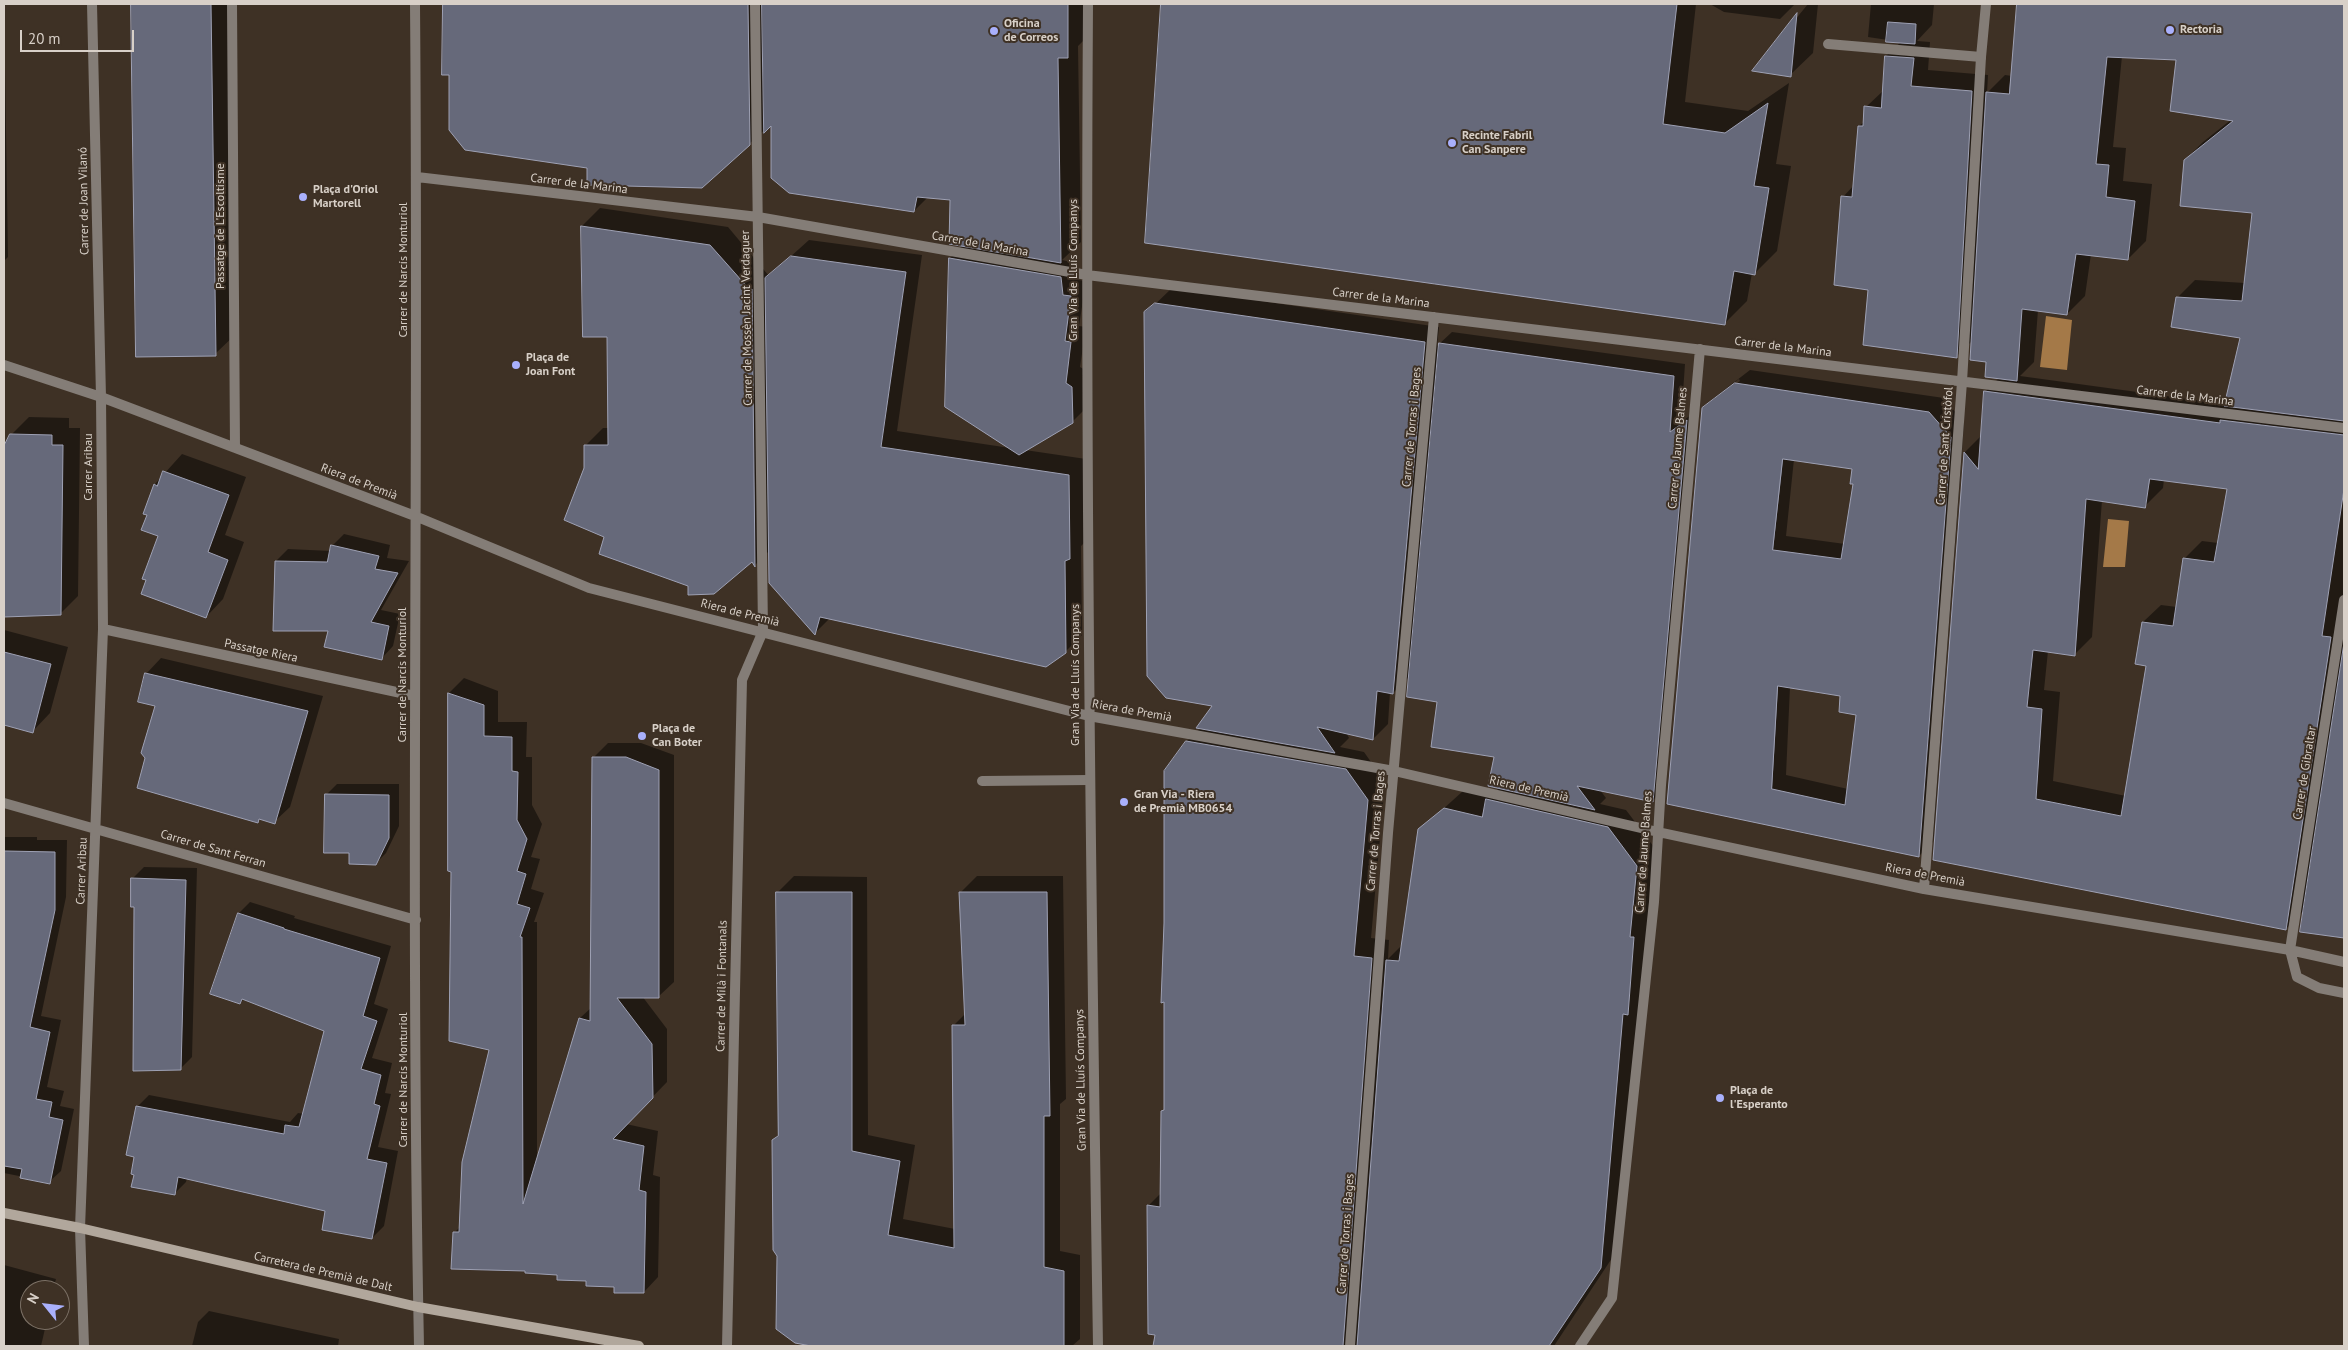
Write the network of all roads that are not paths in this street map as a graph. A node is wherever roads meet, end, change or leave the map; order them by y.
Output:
1 (92, 4) edge
2 (232, 4) edge
3 (415, 4) edge
4 (755, 4) edge
5 (1088, 4) edge
6 (1986, 4) edge
7 (1828, 44) dead end
8 (1981, 57) junction
9 (416, 177) junction
10 (758, 217) junction
11 (1087, 275) junction
12 (1434, 317) junction
13 (1700, 349) junction
14 (4, 365) edge
15 (1962, 382) junction
16 (101, 397) junction
17 (2344, 428) edge
18 (235, 448) junction
19 (415, 516) junction
20 (2344, 600) edge
21 (103, 629) junction
22 (763, 632) junction
23 (415, 696) junction
24 (1089, 716) junction
25 (1394, 770) junction
26 (1090, 780) junction
27 (982, 781) dead end
28 (4, 803) edge
29 (96, 829) junction
30 (1658, 832) junction
31 (1924, 889) junction
32 (416, 920) junction
33 (2290, 950) junction
34 (2344, 962) edge
35 (2344, 993) edge
36 (4, 1213) edge
37 (80, 1228) junction
38 (418, 1307) junction
39 (84, 1346) edge
40 (419, 1346) edge
41 (639, 1346) edge
42 (727, 1346) edge
43 (1098, 1346) edge
44 (1350, 1346) edge
45 (1580, 1346) edge

1 - 16 street, Carrer de Joan Vilanó
2 - 18 street, Passatge de L'Escoltisme
3 - 9 street, Carrer de Narcís Monturiol
4 - 10 street, Carrer de Mossèn Jacint Verdaguer
5 - 11 street, Gran Via de Lluís Companys
6 - 8 street, Carrer de Sant Cristòfol
7 - 8 street
8 - 15 street, Carrer de Sant Cristòfol
9 - 10 street, Carrer de la Marina
9 - 19 street, Carrer de Narcís Monturiol
10 - 11 street, Carrer de la Marina
10 - 22 street, Carrer de Mossèn Jacint Verdaguer
11 - 12 street, Carrer de la Marina
11 - 24 street, Gran Via de Lluís Companys
12 - 13 street, Carrer de la Marina
12 - 25 street, Carrer de Torras i Bages
13 - 15 street, Carrer de la Marina
13 - 30 street, Carrer de Jaume Balmes
14 - 16 street, Riera de Premià
15 - 17 street, Carrer de la Marina
15 - 31 street, Carrer de Sant Cristòfol
16 - 18 street, Riera de Premià
16 - 21 street, Carrer Aribau
18 - 19 street, Riera de Premià
19 - 22 street, Riera de Premià
19 - 23 street, Carrer de Narcís Monturiol
20 - 33 street, Carrer de Gibraltar
21 - 23 street, Passatge Riera
21 - 29 street, Carrer Aribau
22 - 24 street, Riera de Premià
22 - 42 street, Carrer de Milà i Fontanals
23 - 32 street, Carrer de Narcís Monturiol
24 - 25 street, Riera de Premià
24 - 26 street, Gran Via de Lluís Companys
25 - 30 street, Riera de Premià
25 - 44 street, Carrer de Torras i Bages
26 - 27 street
26 - 43 street, Gran Via de Lluís Companys
28 - 29 street, Carrer de Sant Ferran
29 - 32 street, Carrer de Sant Ferran
29 - 37 street, Carrer Aribau
30 - 31 street, Riera de Premià
30 - 45 street, Carrer de Jaume Balmes
31 - 33 street, Riera de Premià
32 - 38 street, Carrer de Narcís Monturiol
33 - 34 street, Riera de Premià
33 - 35 street
36 - 37 street, Carretera de Premià de Dalt
37 - 38 street, Carretera de Premià de Dalt
37 - 39 street, Carrer Aribau
38 - 40 street, Carrer de Narcís Monturiol
38 - 41 street, Carretera de Premià de Dalt

